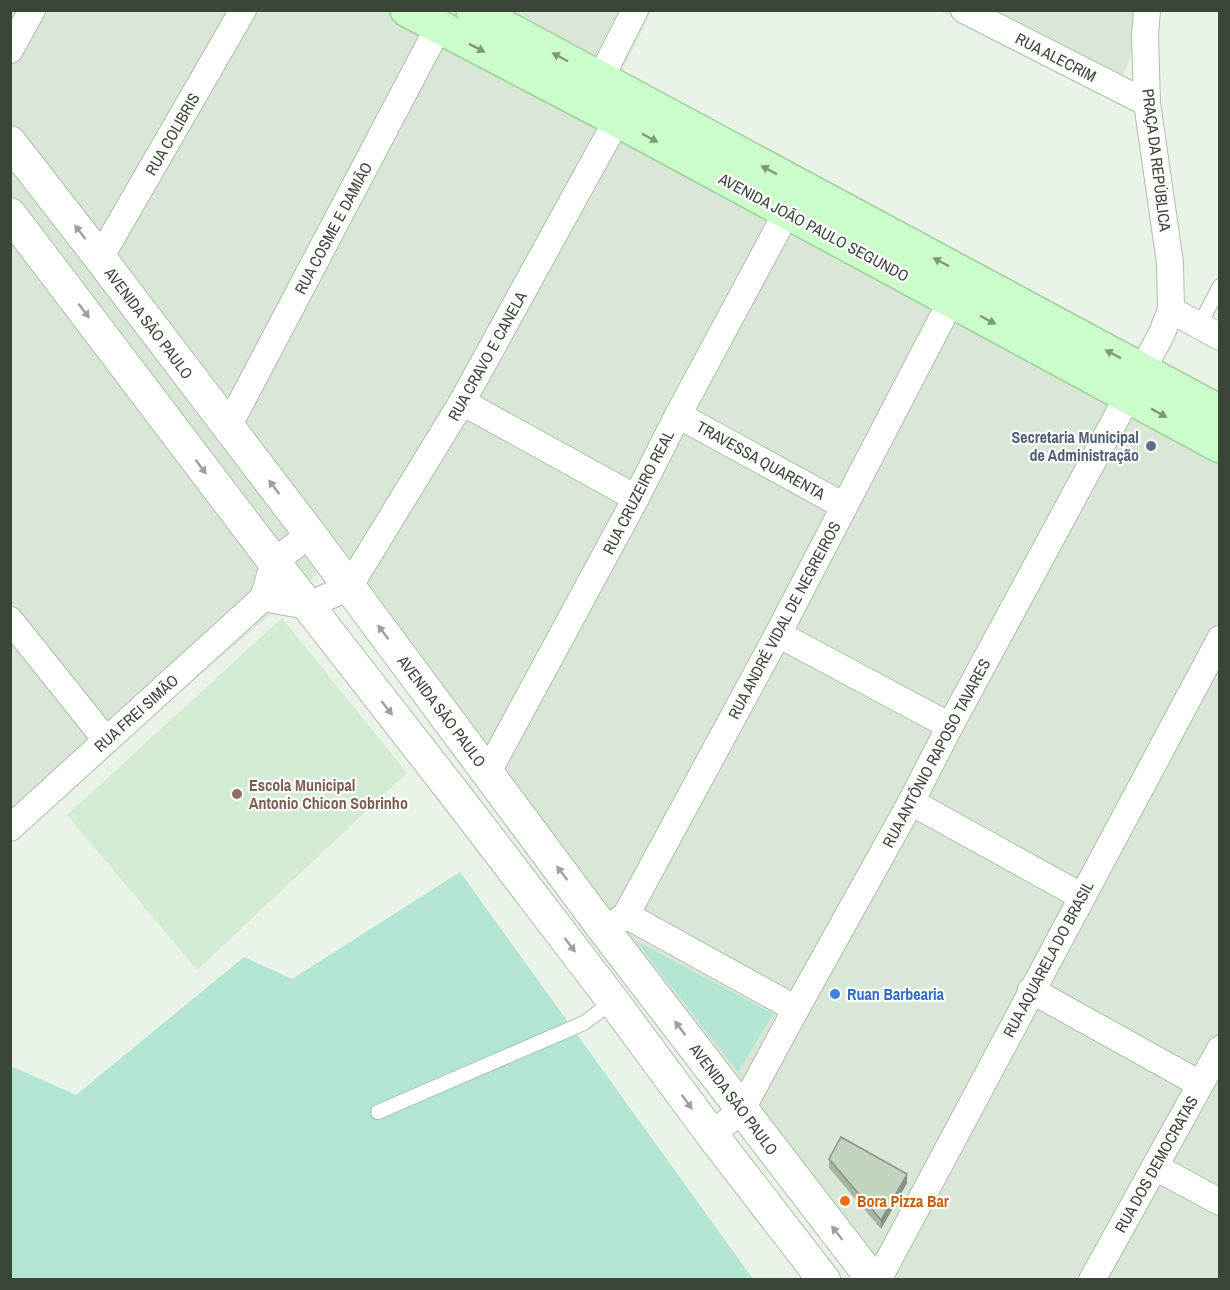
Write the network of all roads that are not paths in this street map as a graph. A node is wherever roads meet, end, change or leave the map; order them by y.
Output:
1 (32, 10) edge
2 (243, 10) edge
3 (407, 10) edge
4 (473, 10) edge
5 (635, 10) edge
6 (964, 10) edge
7 (1147, 10) edge
8 (438, 28) junction
9 (10, 50) edge
10 (600, 79) junction
11 (1147, 103) junction
12 (617, 120) junction
13 (10, 142) edge
14 (787, 212) junction
15 (10, 214) edge
16 (100, 258) junction
17 (1220, 286) edge
18 (951, 301) junction
19 (1171, 310) junction
20 (1209, 331) edge
21 (1135, 383) junction
22 (462, 402) junction
23 (1220, 412) edge
24 (678, 415) junction
25 (228, 427) junction
26 (1220, 446) edge
27 (636, 498) junction
28 (844, 506) junction
29 (309, 534) junction
30 (274, 562) junction
31 (349, 587) junction
32 (263, 598) junction
33 (308, 606) junction
34 (10, 620) edge
35 (778, 634) junction
36 (1220, 639) edge
37 (950, 726) junction
38 (106, 741) junction
39 (488, 772) junction
40 (911, 802) junction
41 (10, 828) edge
42 (1081, 896) junction
43 (616, 923) junction
44 (1031, 990) junction
45 (613, 1001) junction
46 (796, 1009) junction
47 (1220, 1049) edge
48 (1200, 1084) junction
49 (742, 1109) junction
50 (378, 1112) dead end
51 (712, 1135) junction
52 (1155, 1167) junction
53 (1220, 1202) edge
54 (824, 1280) edge
55 (873, 1280) edge
56 (878, 1280) edge
57 (1092, 1280) edge

1 - 9 street
2 - 16 street, RUA COLIBRIS
3 - 8 main road, AVENIDA JOÃO PAULO SEGUNDO
10 -> 4 main road, AVENIDA JOÃO PAULO SEGUNDO
5 - 10 street
6 - 11 street, RUA ALECRIM
7 - 11 street, PRAÇA DA REPÚBLICA
8 -> 12 main road, AVENIDA JOÃO PAULO SEGUNDO
8 - 25 street, RUA COSME E DAMIÃO
21 -> 10 main road, AVENIDA JOÃO PAULO SEGUNDO
11 - 19 street, PRAÇA DA REPÚBLICA
12 -> 14 main road, AVENIDA JOÃO PAULO SEGUNDO
12 - 22 street, RUA CRAVO E CANELA
16 -> 13 street, AVENIDA SÃO PAULO
14 - 18 main road, AVENIDA JOÃO PAULO SEGUNDO
14 - 24 street, RUA CRUZEIRO REAL
15 -> 30 street
16 - 25 street, AVENIDA SÃO PAULO
17 - 20 lane
18 -> 21 main road, AVENIDA JOÃO PAULO SEGUNDO
18 - 28 street, RUA ANDRÉ VIDAL DE NEGREIROS
19 - 20 street
19 - 21 street, PRAÇA DA REPÚBLICA
21 - 23 main road, AVENIDA JOÃO PAULO SEGUNDO
21 -> 26 main road, AVENIDA JOÃO PAULO SEGUNDO
21 - 37 street, RUA ANTÔNIO RAPOSO TAVARES
22 - 27 street
22 - 31 street, RUA CRAVO E CANELA
24 - 27 street, RUA CRUZEIRO REAL
24 - 28 street, TRAVESSA QUARENTA
29 -> 25 street, AVENIDA SÃO PAULO
27 - 39 street, RUA CRUZEIRO REAL
28 - 35 street, RUA ANDRÉ VIDAL DE NEGREIROS
29 - 30 street
29 - 31 street, AVENIDA SÃO PAULO
30 - 32 street
30 - 33 street
31 - 33 street
39 -> 31 street, AVENIDA SÃO PAULO
32 - 33 street
32 - 38 street, RUA FREI SIMÃO
33 -> 45 street
34 - 38 street
35 - 37 street
35 - 43 street, RUA ANDRÉ VIDAL DE NEGREIROS
36 - 42 street, RUA AQUARELA DO BRASIL
37 - 40 street, RUA ANTÔNIO RAPOSO TAVARES
38 - 41 street, RUA FREI SIMÃO
43 -> 39 street, AVENIDA SÃO PAULO
40 - 42 street
40 - 46 street, RUA ANTÔNIO RAPOSO TAVARES
42 - 44 street, RUA AQUARELA DO BRASIL
43 - 46 street
49 -> 43 street, AVENIDA SÃO PAULO
44 - 48 street
44 - 56 street, RUA AQUARELA DO BRASIL
45 - 50 lane
45 -> 51 street
46 - 49 street, RUA ANTÔNIO RAPOSO TAVARES
47 - 48 street, RUA DOS DEMOCRATAS
48 - 52 street, RUA DOS DEMOCRATAS
49 - 51 street
55 -> 49 street, AVENIDA SÃO PAULO
51 - 54 street
52 - 53 street
52 - 57 street, RUA DOS DEMOCRATAS

